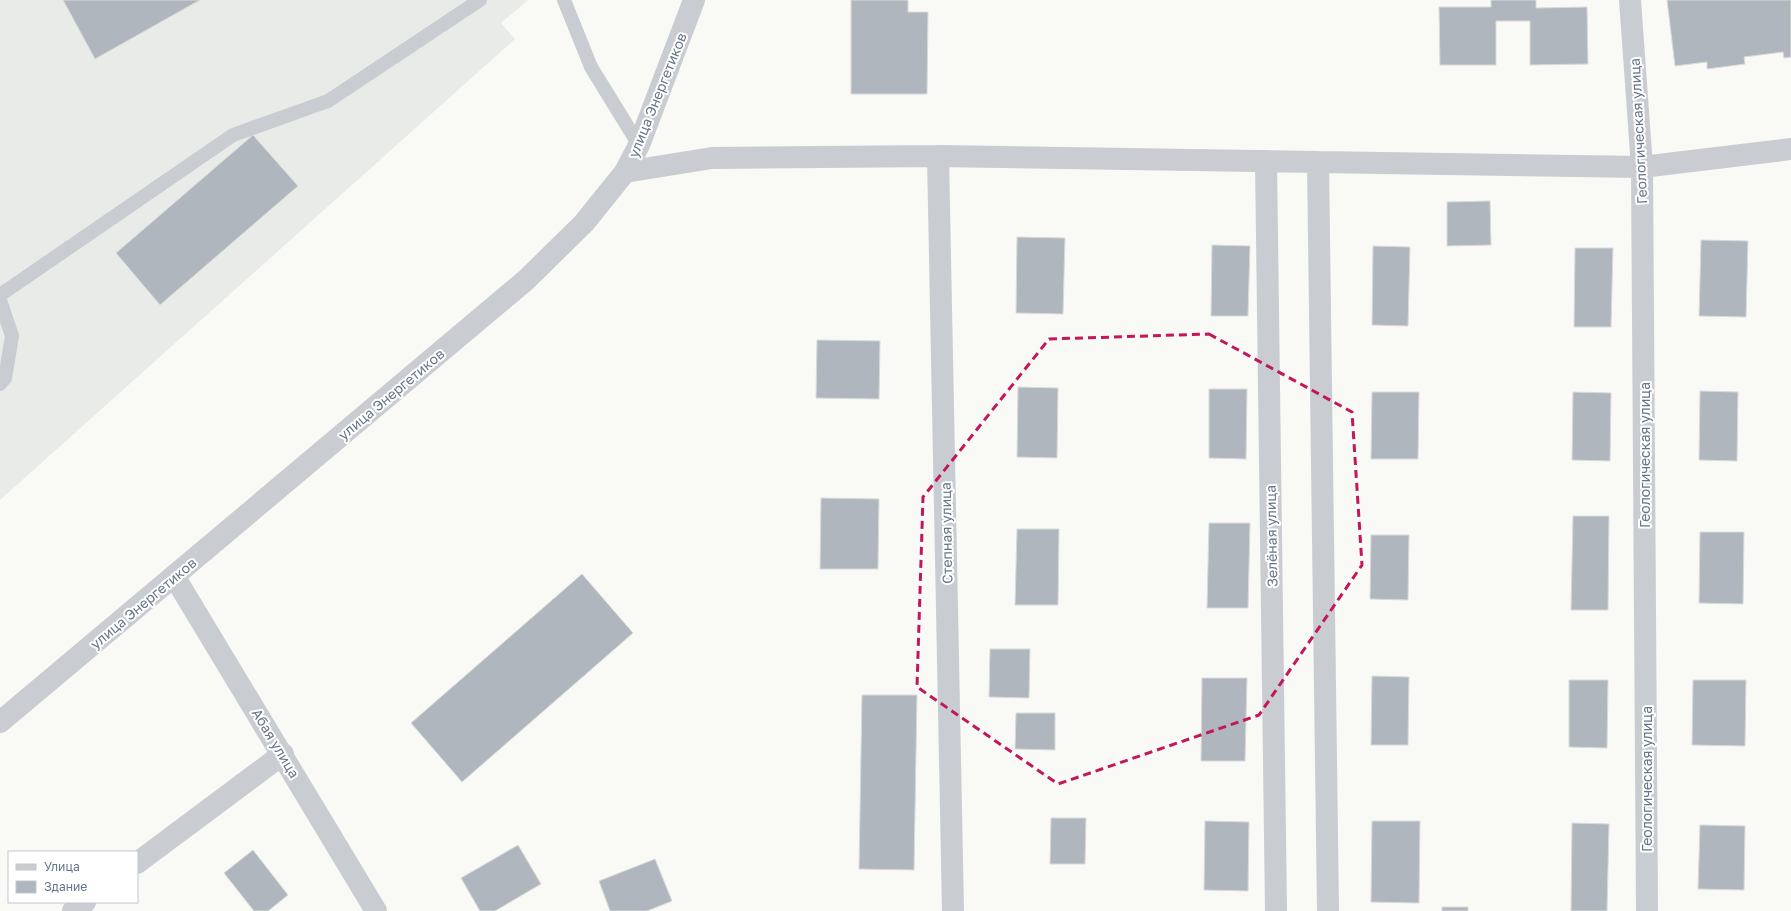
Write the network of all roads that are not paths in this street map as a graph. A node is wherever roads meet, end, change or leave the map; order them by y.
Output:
1 (480, 0) edge
2 (564, 0) edge
3 (694, 0) edge
4 (1630, 0) edge
5 (639, 145) junction
6 (1791, 149) edge
7 (938, 156) junction
8 (1266, 161) junction
9 (1318, 162) junction
10 (1642, 167) junction
11 (625, 172) junction
12 (0, 295) edge
13 (0, 300) edge
14 (0, 384) edge
15 (174, 576) junction
16 (0, 722) edge
17 (283, 754) junction
18 (138, 862) edge
19 (84, 903) edge
20 (73, 911) edge
21 (376, 911) edge
22 (954, 911) edge
23 (1276, 911) edge
24 (1328, 911) edge
25 (1647, 911) edge

1 - 12 lane
2 - 5 lane
3 - 5 street, улица Энергетиков
4 - 10 street, Геологическая улица
5 - 11 street, улица Энергетиков
6 - 10 street
7 - 8 street
7 - 11 street
7 - 22 street, Степная улица
8 - 9 street
8 - 23 street, Зелёная улица
9 - 10 street
9 - 24 street
10 - 25 street, Геологическая улица
11 - 15 street, улица Энергетиков
13 - 14 lane
15 - 16 street, улица Энергетиков
15 - 17 street, Абая улица
17 - 18 street
17 - 21 street, Абая улица
19 - 20 street

